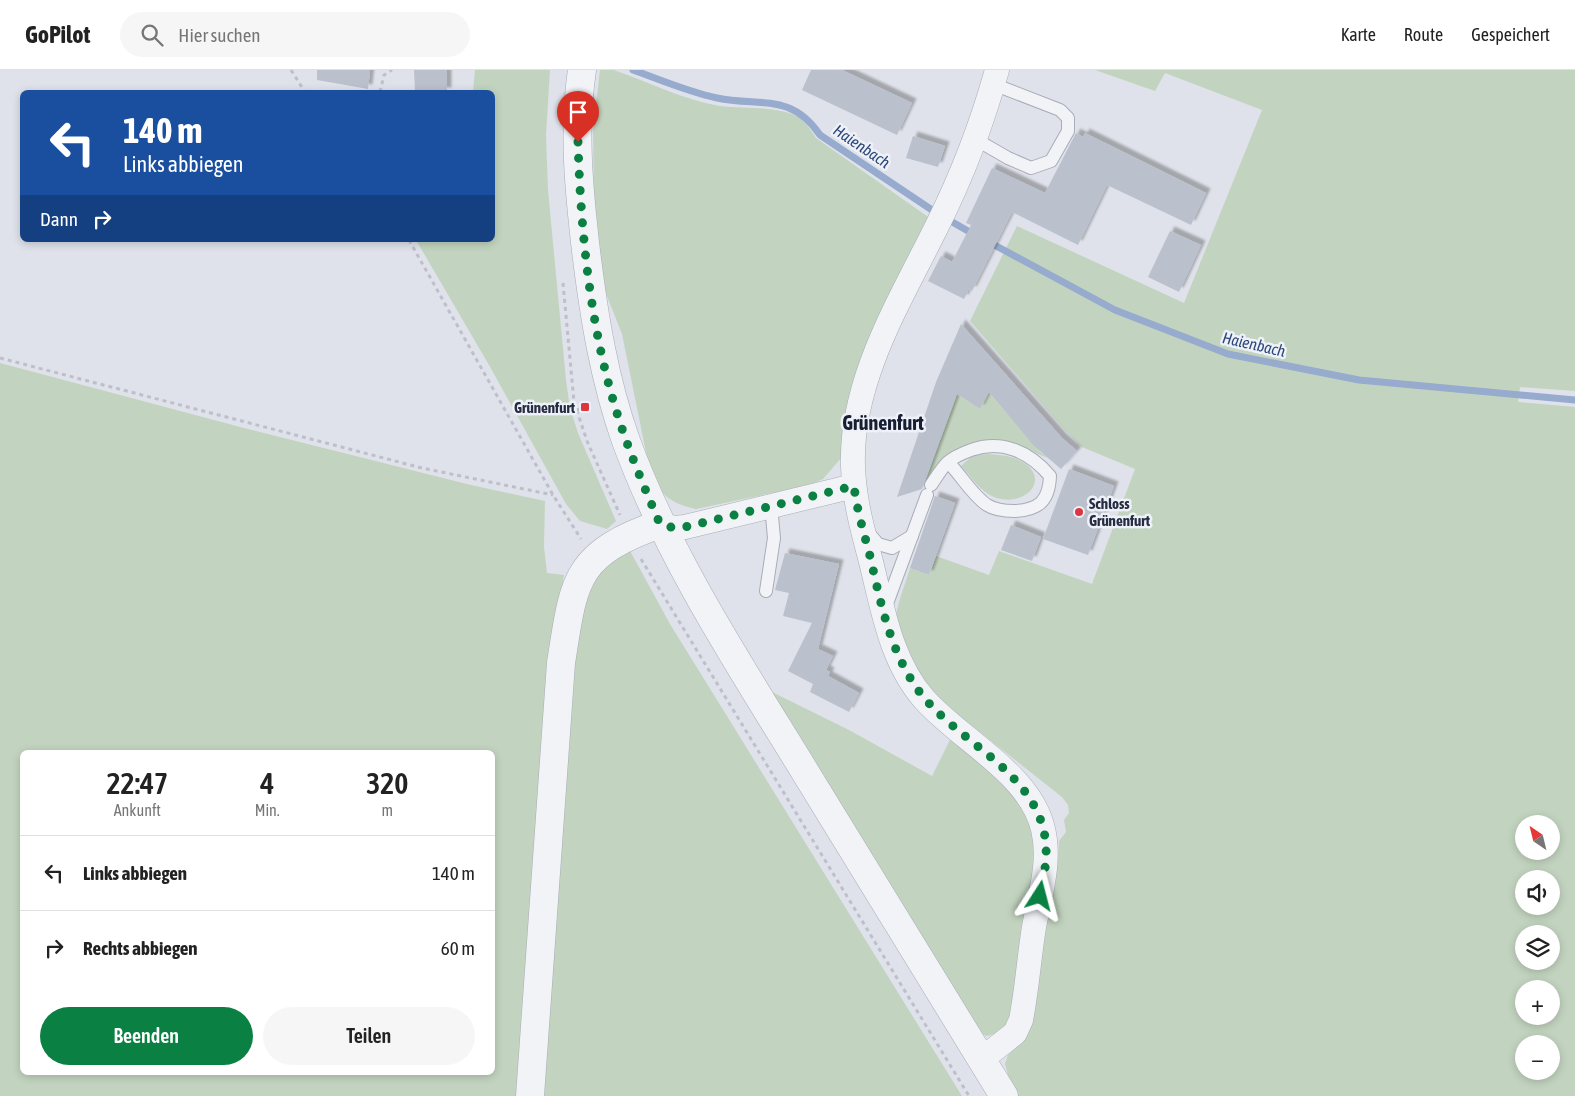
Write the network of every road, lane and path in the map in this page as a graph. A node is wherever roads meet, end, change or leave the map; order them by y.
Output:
1 (291, 70) edge
2 (392, 70) edge
3 (582, 70) edge
4 (995, 77) edge
5 (304, 90) edge
6 (380, 90) edge
7 (975, 139) junction
8 (410, 242) edge
9 (0, 358) edge
10 (585, 407) dead end
11 (577, 410) dead end
12 (948, 462) junction
13 (854, 486) junction
14 (553, 495) junction
15 (771, 505) junction
16 (660, 524) junction
17 (860, 524) junction
18 (912, 536) junction
19 (593, 558) junction
20 (766, 591) dead end
21 (883, 614) junction
22 (981, 1060) junction
23 (530, 1096) edge
24 (1004, 1096) edge

1 - 5 path
2 - 6 path
3 - 16 street
4 - 7 street
4 - 7 lane
7 - 13 street
8 - 14 path
9 - 14 path
10 - 11 path
12 - 12 lane
12 - 18 lane
13 - 15 street
13 - 17 street
14 - 19 path
15 - 16 street
15 - 20 lane
16 - 19 street
16 - 22 street
17 - 18 lane
17 - 21 street
18 - 21 lane
19 - 23 street
21 - 22 street
22 - 24 street

